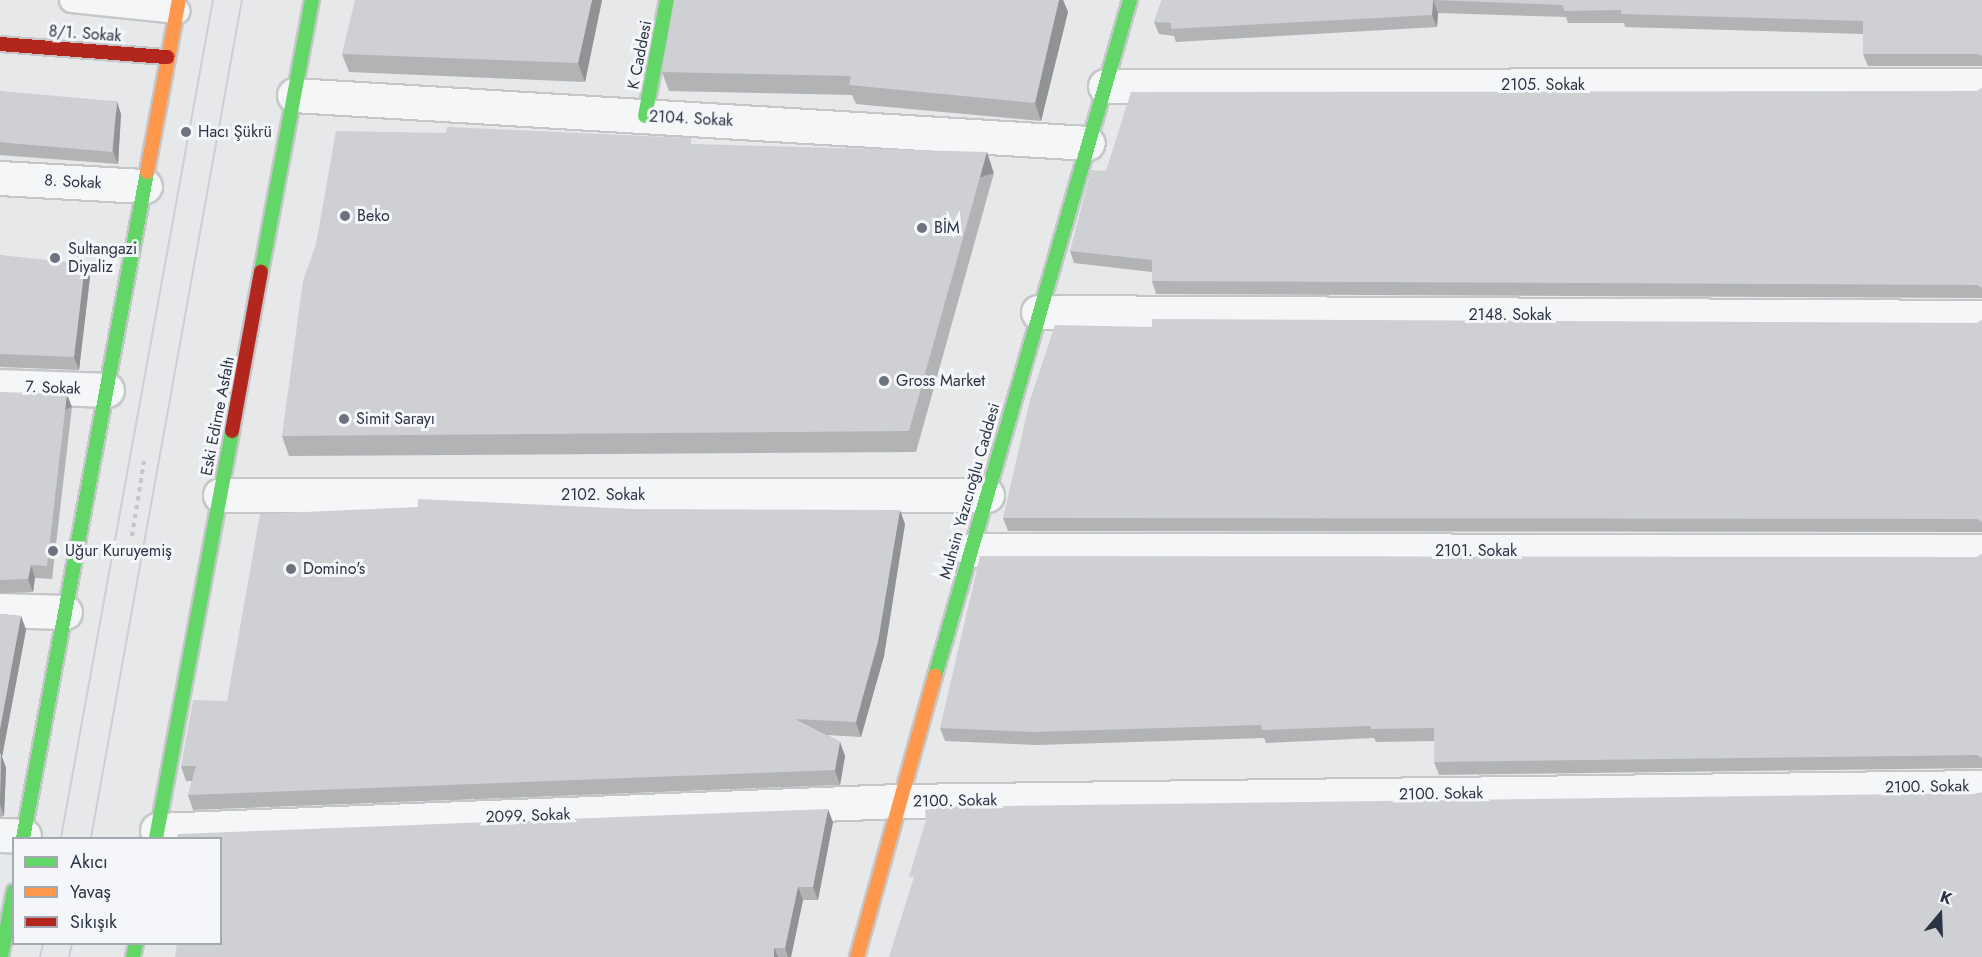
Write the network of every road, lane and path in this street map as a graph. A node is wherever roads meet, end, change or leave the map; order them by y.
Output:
1 (72, 0) edge
2 (312, 0) edge
3 (667, 0) edge
4 (1130, 0) edge
5 (178, 6) edge
6 (0, 44) edge
7 (167, 57) junction
8 (1982, 85) edge
9 (1105, 86) junction
10 (294, 95) junction
11 (645, 116) junction
12 (1088, 143) junction
13 (0, 178) edge
14 (145, 186) junction
15 (1038, 312) junction
16 (1982, 316) edge
17 (0, 386) edge
18 (107, 390) junction
19 (144, 461) dead end
20 (220, 495) junction
21 (987, 495) junction
22 (132, 536) dead end
23 (971, 550) junction
24 (1982, 551) edge
25 (0, 610) edge
26 (65, 612) junction
27 (1982, 786) edge
28 (900, 801) junction
29 (157, 834) edge
30 (16, 837) edge
31 (12, 901) edge
32 (1, 957) edge
33 (857, 957) edge

1 - 5 lane
2 - 10 main road, Eski Edirne Asfaltı
3 - 11 main road, K Caddesi
4 - 9 main road, Muhsin Yazıcıoğlu Caddesi
5 - 7 main road
6 - 7 main road, 8/1. Sokak
7 - 14 main road
8 - 9 street, 2105. Sokak
9 - 12 main road, Muhsin Yazıcıoğlu Caddesi
10 - 11 street, 2104. Sokak
10 - 20 main road, Eski Edirne Asfaltı
11 - 12 street, 2104. Sokak
12 - 15 main road, Muhsin Yazıcıoğlu Caddesi
13 - 14 street, 8. Sokak
14 - 18 main road
15 - 16 street, 2148. Sokak
15 - 21 main road, Muhsin Yazıcıoğlu Caddesi
17 - 18 street, 7. Sokak
18 - 26 main road
19 - 22 path
20 - 21 street, 2102. Sokak
20 - 29 main road, Eski Edirne Asfaltı
21 - 23 main road, Muhsin Yazıcıoğlu Caddesi
23 - 24 street, 2101. Sokak
23 - 28 main road, Muhsin Yazıcıoğlu Caddesi
25 - 26 street
26 - 30 main road
27 - 28 street, 2100. Sokak
28 - 29 street, 2099. Sokak
28 - 33 main road, Muhsin Yazıcıoğlu Caddesi
31 - 32 main road

